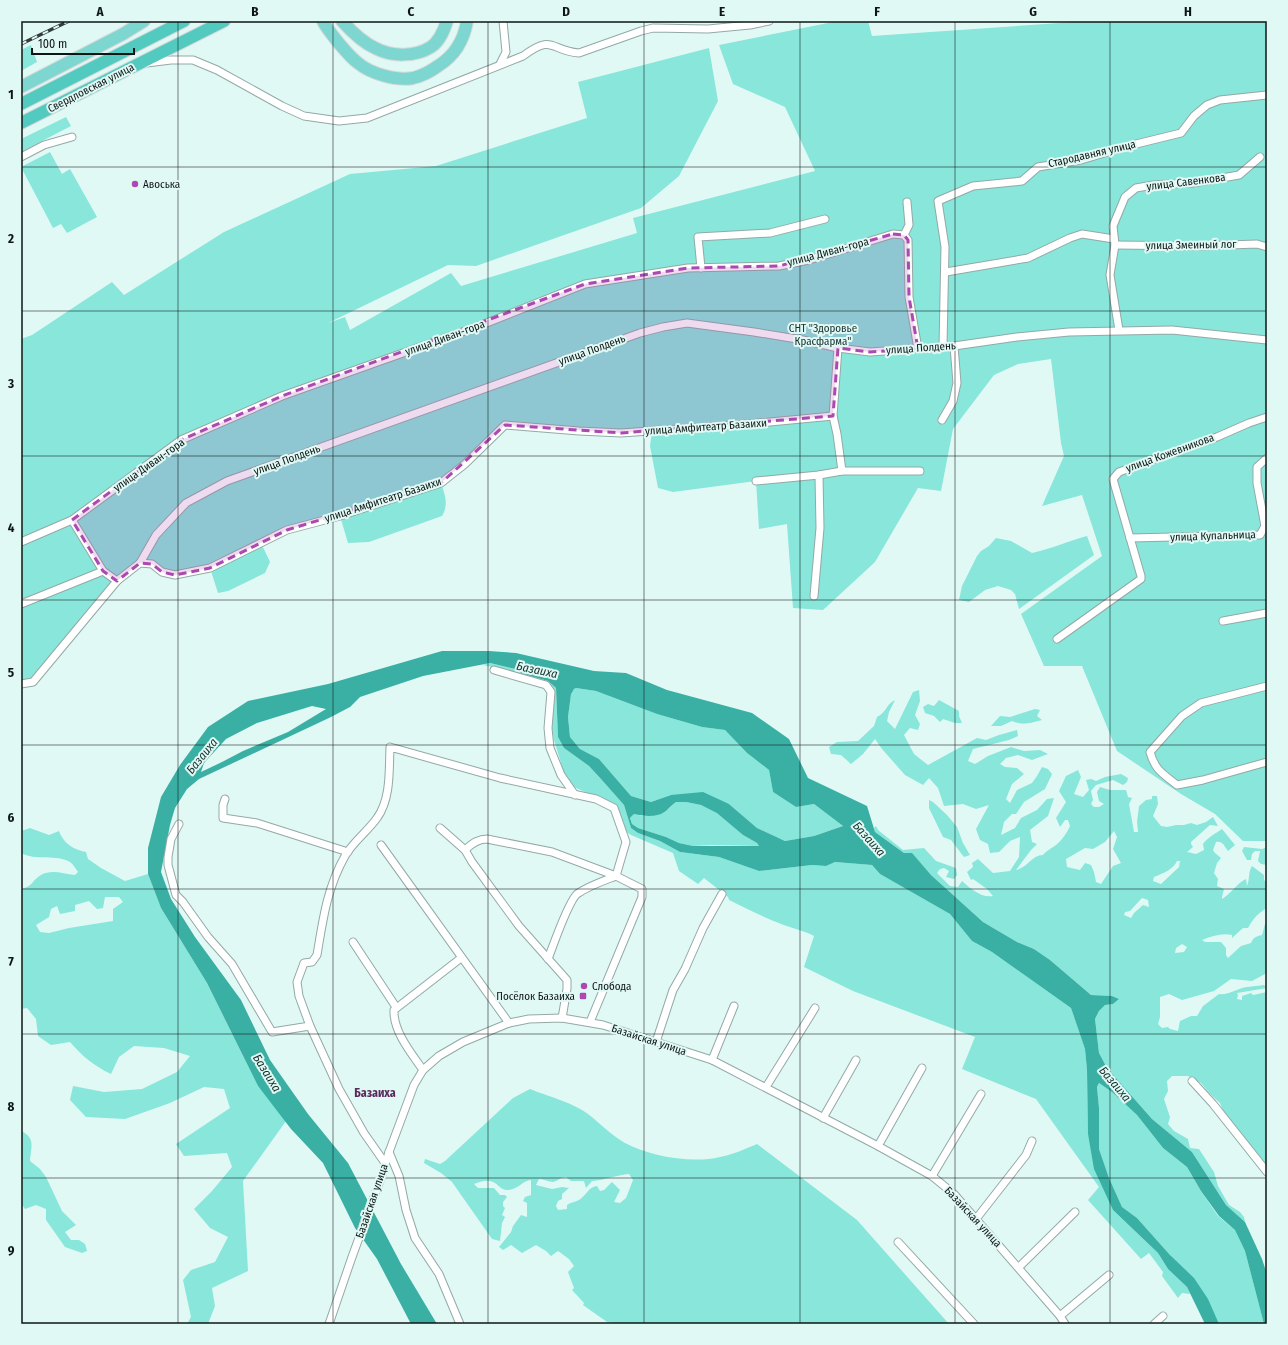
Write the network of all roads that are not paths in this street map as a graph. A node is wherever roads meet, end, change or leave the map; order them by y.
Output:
1 (144, 21) edge
2 (184, 21) edge
3 (224, 21) edge
4 (323, 21) edge
5 (342, 21) edge
6 (447, 21) edge
7 (466, 21) edge
8 (503, 21) edge
9 (769, 21) edge
10 (170, 24) edge
11 (140, 64) junction
12 (500, 64) junction
13 (21, 87) edge
14 (1267, 95) edge
15 (21, 104) edge
16 (21, 123) edge
17 (72, 137) dead end
18 (21, 157) edge
19 (1260, 157) dead end
20 (907, 202) dead end
21 (825, 219) dead end
22 (904, 235) junction
23 (1115, 242) junction
24 (1267, 247) edge
25 (701, 268) junction
26 (946, 272) junction
27 (1119, 330) junction
28 (1267, 340) edge
29 (954, 346) junction
30 (943, 347) junction
31 (838, 348) junction
32 (918, 349) junction
33 (833, 416) junction
34 (1267, 417) edge
35 (942, 420) dead end
36 (1267, 458) edge
37 (920, 471) dead end
38 (842, 472) junction
39 (819, 475) junction
40 (756, 481) dead end
41 (72, 520) junction
42 (1130, 538) junction
43 (21, 542) edge
44 (140, 563) junction
45 (103, 571) junction
46 (117, 581) junction
47 (814, 596) dead end
48 (21, 604) edge
49 (1267, 613) edge
50 (1223, 621) dead end
51 (1056, 640) dead end
52 (494, 670) dead end
53 (21, 684) edge
54 (1267, 686) edge
55 (1267, 762) edge
56 (575, 795) junction
57 (225, 798) dead end
58 (179, 824) dead end
59 (440, 828) dead end
60 (381, 845) dead end
61 (465, 850) junction
62 (348, 852) junction
63 (616, 876) junction
64 (722, 894) dead end
65 (354, 942) dead end
66 (461, 958) junction
67 (548, 959) junction
68 (734, 1006) dead end
69 (396, 1007) junction
70 (815, 1008) dead end
71 (562, 1018) junction
72 (590, 1022) junction
73 (509, 1023) junction
74 (310, 1026) junction
75 (656, 1042) junction
76 (712, 1060) junction
77 (856, 1060) dead end
78 (922, 1068) dead end
79 (423, 1070) junction
80 (1192, 1081) dead end
81 (766, 1088) junction
82 (981, 1094) dead end
83 (823, 1118) junction
84 (1032, 1141) dead end
85 (878, 1146) junction
86 (389, 1152) junction
87 (385, 1163) junction
88 (1267, 1172) edge
89 (932, 1176) junction
90 (1075, 1212) dead end
91 (976, 1219) junction
92 (898, 1242) dead end
93 (1019, 1267) junction
94 (1109, 1275) dead end
95 (1060, 1316) junction
96 (1163, 1316) dead end
97 (329, 1324) edge
98 (460, 1324) edge
99 (974, 1324) edge
100 (1065, 1324) edge
101 (1154, 1324) edge

1 - 13 main road
2 - 10 highway, Свердловская улица
3 - 11 highway, Свердловская улица
4 - 7 main road
5 - 6 main road
8 - 12 street
9 - 12 street
10 - 15 highway, Свердловская улица
11 - 12 street
11 - 16 highway, Свердловская улица
14 - 26 street, Стародавняя улица
17 - 18 street
19 - 23 street, улица Савенкова
20 - 22 street
21 - 25 street
22 - 25 street, улица Диван-гора
22 - 32 street
23 - 24 street, улица Змеиный лог
23 - 26 street, улица Змеиный лог
23 - 27 street, улица Савенкова
25 - 41 street, улица Диван-гора
26 - 30 street, Стародавняя улица
27 - 28 street, улица Полдень
27 - 29 street, улица Полдень
29 - 30 street, улица Полдень
29 - 35 street
30 - 32 street, улица Полдень
31 - 32 street, улица Полдень
31 - 33 street
31 - 44 street, улица Полдень
33 - 38 street
33 - 44 street, улица Амфитеатр Базаихи
34 - 42 street, улица Кожевникова
36 - 42 street, улица Купальница
37 - 38 street
38 - 39 street
39 - 40 street
39 - 47 street
41 - 43 street, улица Диван-гора
41 - 45 street
42 - 51 street, улица Кожевникова
44 - 46 street, улица Полдень
45 - 46 street
45 - 48 street
46 - 53 street, улица Полдень
49 - 50 street
52 - 56 street
54 - 55 street
56 - 62 street
56 - 63 street
57 - 62 street
58 - 74 street
59 - 61 street
60 - 66 street
61 - 63 street
61 - 67 street
62 - 74 street
63 - 67 street
63 - 72 street
64 - 75 street
65 - 69 street
66 - 69 street
66 - 73 street
67 - 71 street
68 - 76 street
69 - 79 street
70 - 81 street
71 - 72 street, Базайская улица
71 - 73 street, Базайская улица
72 - 75 street, Базайская улица
73 - 79 street, Базайская улица
74 - 87 street
75 - 76 street, Базайская улица
76 - 81 street, Базайская улица
77 - 83 street
78 - 85 street
79 - 86 street, Базайская улица
80 - 88 street
81 - 83 street, Базайская улица
82 - 89 street
83 - 85 street, Базайская улица
84 - 91 street
85 - 89 street, Базайская улица
86 - 87 street, Базайская улица
86 - 98 street
87 - 97 street, Базайская улица
89 - 91 street, Базайская улица
90 - 93 street
91 - 93 street, Базайская улица
92 - 99 street
93 - 95 street, Базайская улица
94 - 95 street
95 - 100 street, Базайская улица
96 - 101 street

